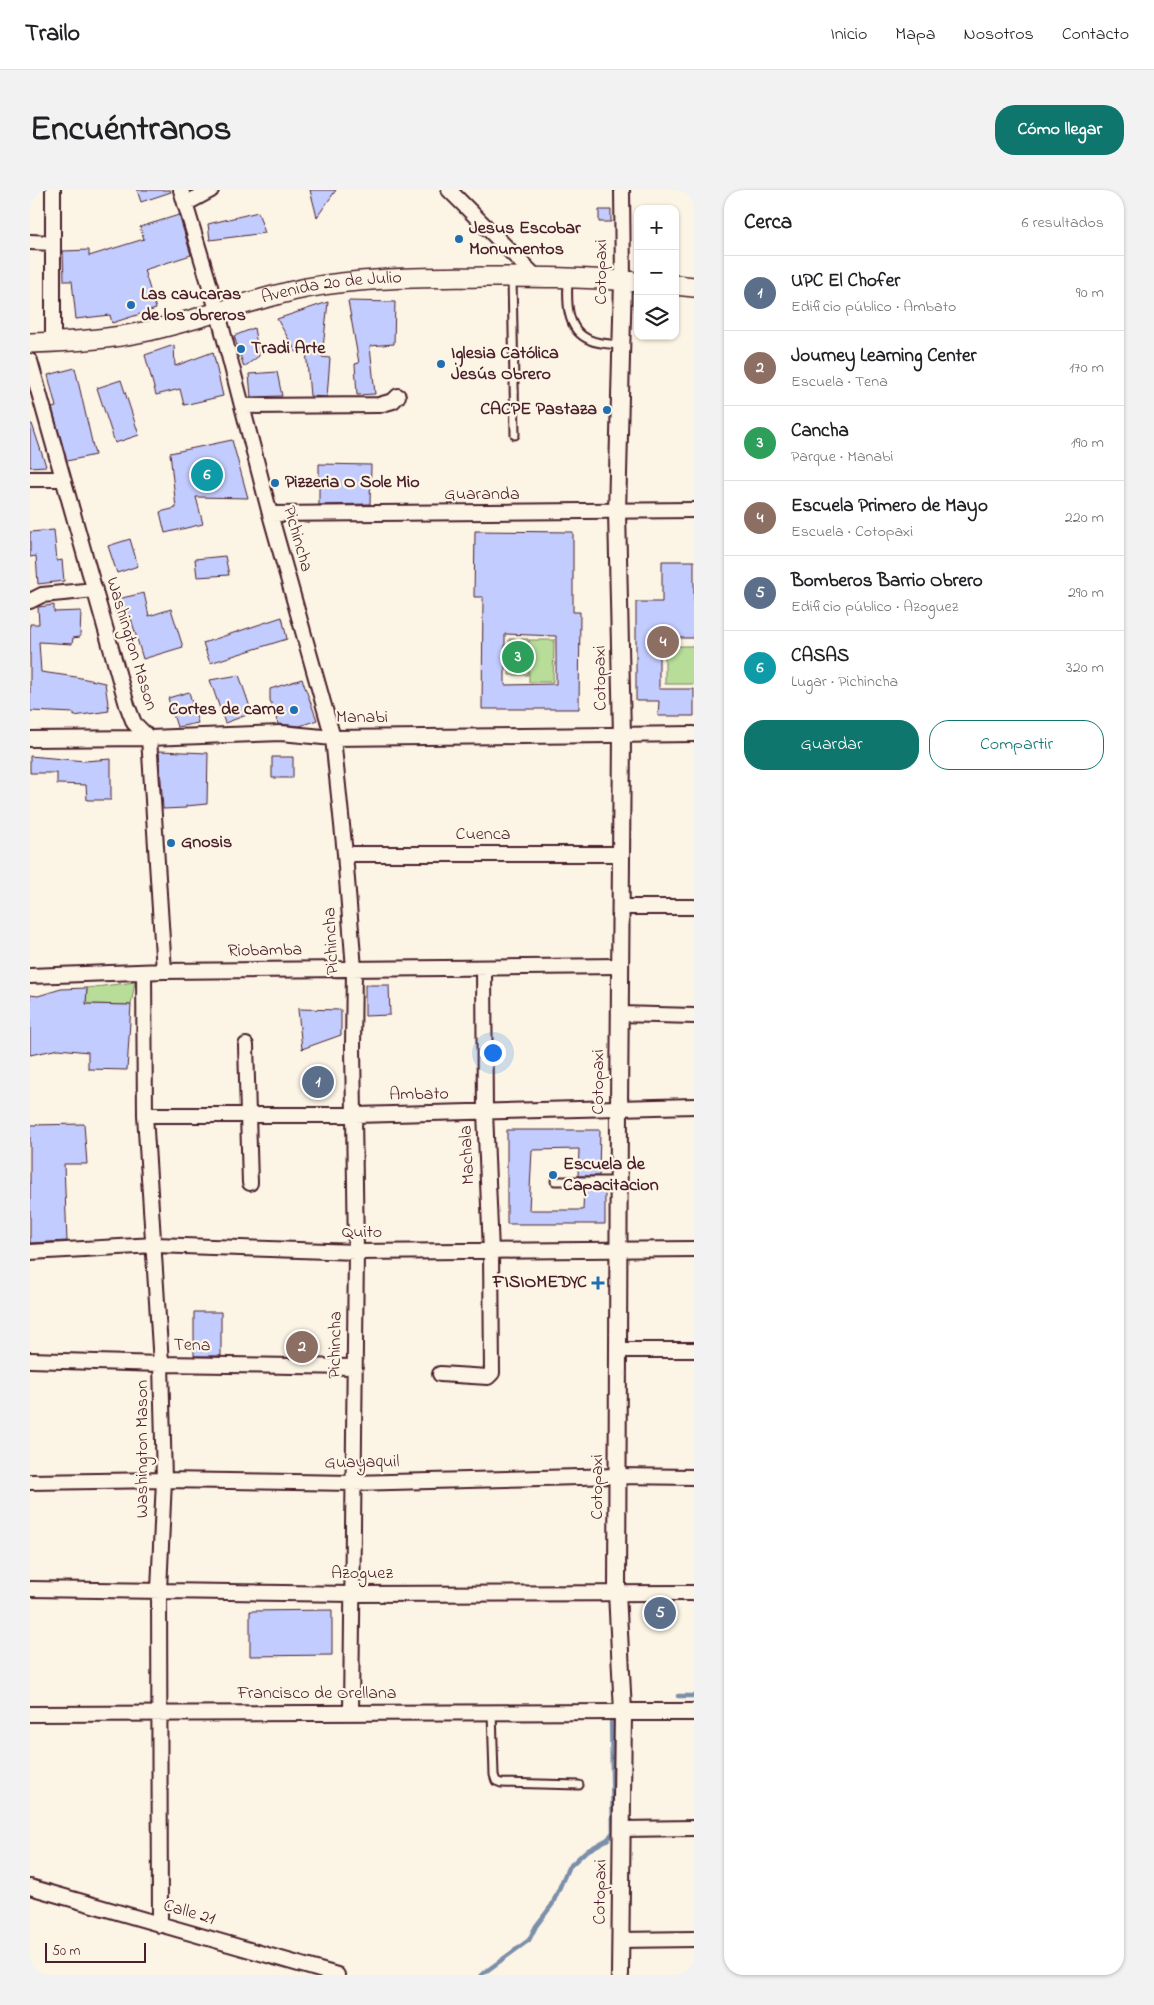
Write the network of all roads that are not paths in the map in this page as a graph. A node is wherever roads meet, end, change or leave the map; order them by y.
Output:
1 (53, 190) edge
2 (181, 190) edge
3 (211, 190) edge
4 (449, 190) edge
5 (622, 190) edge
6 (185, 204) junction
7 (30, 242) edge
8 (53, 243) junction
9 (512, 277) junction
10 (536, 277) junction
11 (568, 278) junction
12 (630, 281) edge
13 (679, 285) edge
14 (694, 287) edge
15 (218, 314) junction
16 (30, 343) edge
17 (52, 343) junction
18 (621, 345) junction
19 (30, 361) edge
20 (398, 396) dead end
21 (242, 406) junction
22 (515, 435) dead end
23 (30, 479) edge
24 (63, 479) junction
25 (694, 510) edge
26 (617, 512) junction
27 (270, 514) junction
28 (95, 590) junction
29 (30, 601) edge
30 (694, 734) edge
31 (622, 735) junction
32 (30, 738) edge
33 (149, 738) junction
34 (333, 738) junction
35 (345, 854) junction
36 (621, 854) junction
37 (620, 907) junction
38 (694, 907) edge
39 (620, 966) junction
40 (484, 968) junction
41 (354, 969) junction
42 (164, 971) junction
43 (144, 973) junction
44 (30, 976) edge
45 (620, 1014) junction
46 (694, 1016) edge
47 (246, 1045) dead end
48 (694, 1106) edge
49 (619, 1108) junction
50 (485, 1112) junction
51 (249, 1115) junction
52 (355, 1115) junction
53 (145, 1116) junction
54 (555, 1181) dead end
55 (619, 1181) junction
56 (250, 1183) dead end
57 (155, 1245) junction
58 (694, 1249) edge
59 (618, 1250) junction
60 (491, 1251) junction
61 (30, 1252) edge
62 (356, 1252) junction
63 (618, 1350) junction
64 (694, 1350) edge
65 (30, 1360) edge
66 (161, 1364) junction
67 (354, 1367) junction
68 (440, 1374) dead end
69 (618, 1476) junction
70 (694, 1477) edge
71 (164, 1480) junction
72 (30, 1482) edge
73 (353, 1483) junction
74 (30, 1589) edge
75 (158, 1590) junction
76 (617, 1592) junction
77 (694, 1593) edge
78 (352, 1594) junction
79 (351, 1712) junction
80 (492, 1712) junction
81 (615, 1712) junction
82 (694, 1712) edge
83 (30, 1714) edge
84 (158, 1714) junction
85 (579, 1785) dead end
86 (694, 1828) edge
87 (622, 1829) junction
88 (30, 1887) edge
89 (160, 1925) junction
90 (694, 1939) edge
91 (620, 1940) junction
92 (337, 1975) edge
93 (620, 1975) edge

1 - 8 street
2 - 6 street, Pichincha
3 - 6 street
4 - 10 street
5 - 12 street, Cotopaxi
6 - 15 street, Pichincha
7 - 8 street
8 - 17 street
9 - 10 main road, Avenida 20 de Julio
9 - 15 main road, Avenida 20 de Julio
9 - 22 lane
10 - 11 main road, Avenida 20 de Julio
11 - 12 main road, Avenida 20 de Julio
11 - 18 lane
12 - 18 street, Cotopaxi
13 - 14 main road
15 - 17 main road, Avenida 20 de Julio
15 - 21 street, Pichincha
16 - 17 main road, Avenida 20 de Julio
18 - 26 street, Cotopaxi
19 - 24 street, Washington Mason
20 - 21 street
21 - 27 street, Pichincha
23 - 24 street
24 - 28 street, Washington Mason
25 - 26 street, Guaranda
26 - 27 street, Guaranda
26 - 31 street, Cotopaxi
27 - 34 street, Pichincha
28 - 29 street
28 - 33 street, Washington Mason
30 - 31 street, Manabi
31 - 34 street, Manabi
31 - 36 street, Cotopaxi
32 - 33 street, Manabi
33 - 34 street, Manabi
33 - 42 street, Washington Mason
34 - 35 street, Pichincha
35 - 36 street, Cuenca
35 - 41 street, Pichincha
36 - 37 street, Cotopaxi
37 - 38 street
37 - 39 street, Cotopaxi
39 - 40 street, Riobamba
39 - 45 street, Cotopaxi
40 - 41 street, Riobamba
40 - 50 street, Machala
41 - 42 street, Riobamba
41 - 52 street, Pichincha
42 - 43 street, Riobamba
43 - 44 street, Riobamba
43 - 53 street, Washington Mason
45 - 46 street
45 - 49 street, Cotopaxi
47 - 51 street
48 - 49 street, Ambato
49 - 50 street, Ambato
49 - 55 street, Cotopaxi
50 - 52 street, Ambato
50 - 60 street, Machala
51 - 52 street, Ambato
51 - 53 street, Ambato
51 - 56 street
52 - 62 street, Pichincha
53 - 57 street, Washington Mason
54 - 55 lane
55 - 59 street, Cotopaxi
57 - 61 street, Quito
57 - 62 street, Quito
57 - 66 street, Washington Mason
58 - 59 street, Quito
59 - 60 street, Quito
59 - 63 street, Cotopaxi
60 - 62 street, Quito
60 - 68 street, Machala
62 - 67 street, Pichincha
63 - 64 street
63 - 69 street, Cotopaxi
65 - 66 street, Tena
66 - 67 street, Tena
66 - 71 street, Washington Mason
67 - 73 street, Pichincha
69 - 70 street, Guayaquil
69 - 73 street, Guayaquil
69 - 76 street, Cotopaxi
71 - 72 street, Guayaquil
71 - 73 street, Guayaquil
71 - 75 street, Washington Mason
73 - 78 street, Pichincha
74 - 75 street, Azoguez
75 - 78 street, Azoguez
75 - 84 street, Washington Mason
76 - 77 street, Azoguez
76 - 78 street, Azoguez
76 - 81 street, Cotopaxi
78 - 79 street, Pichincha
79 - 80 street, Francisco de Orellana
79 - 84 street, Francisco de Orellana
80 - 81 street, Francisco de Orellana
80 - 85 lane
81 - 82 street
81 - 87 street, Cotopaxi
83 - 84 street, Francisco de Orellana
84 - 89 street, Washington Mason
86 - 87 street
87 - 91 street, Cotopaxi
88 - 89 street, Calle 21
89 - 92 street, Calle 21
90 - 91 street
91 - 93 street, Cotopaxi

